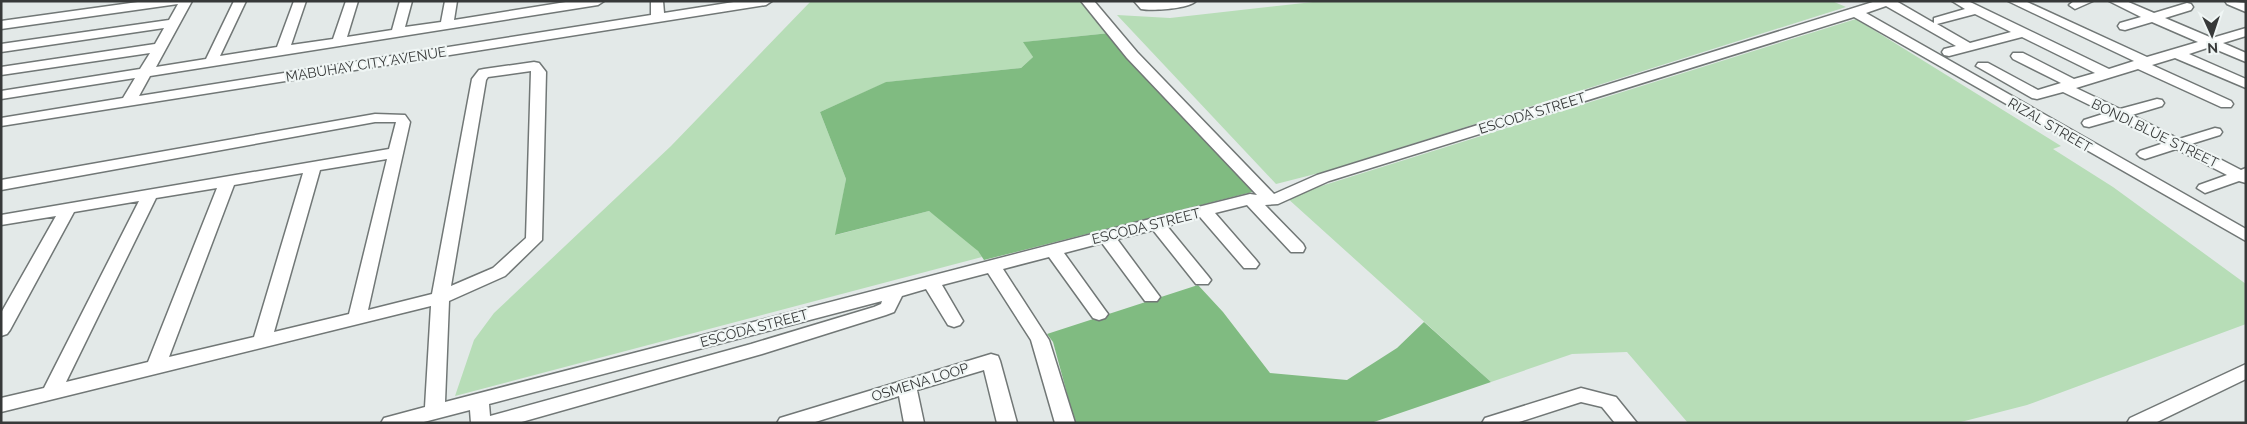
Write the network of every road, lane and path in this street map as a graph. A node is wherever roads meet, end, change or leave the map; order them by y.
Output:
1 (174, 1) edge
2 (186, 1) edge
3 (240, 1) edge
4 (300, 1) edge
5 (352, 1) edge
6 (406, 1) edge
7 (451, 1) edge
8 (505, 1) edge
9 (598, 1) edge
10 (657, 1) edge
11 (766, 1) edge
12 (1087, 1) edge
13 (1140, 1) edge
14 (1190, 1) edge
15 (1958, 1) edge
16 (2014, 1) edge
17 (2115, 1) edge
18 (2231, 1) edge
19 (1888, 2) edge
20 (554, 4) edge
21 (724, 4) edge
22 (2187, 7) dead end
23 (2246, 8) edge
24 (1976, 10) junction
25 (1855, 12) junction
26 (506, 15) junction
27 (2152, 17) junction
28 (658, 18) junction
29 (1939, 21) dead end
30 (173, 23) junction
31 (448, 23) junction
32 (1, 26) edge
33 (2125, 26) dead end
34 (398, 31) junction
35 (2023, 32) junction
36 (2245, 33) edge
37 (339, 40) junction
38 (2210, 43) junction
39 (2050, 46) joint
40 (160, 47) junction
41 (1968, 47) junction
42 (1, 48) edge
43 (283, 50) junction
44 (1949, 52) dead end
45 (2176, 53) junction
46 (2018, 56) dead end
47 (2246, 58) edge
48 (211, 62) junction
49 (2142, 63) junction
50 (1983, 66) dead end
51 (1, 71) edge
52 (145, 72) junction
53 (2108, 74) junction
54 (2246, 84) edge
55 (2069, 86) junction
56 (1, 95) edge
57 (129, 101) junction
58 (2157, 103) dead end
59 (2226, 104) dead end
60 (2118, 115) junction
61 (1, 122) edge
62 (2089, 123) dead end
63 (2215, 132) dead end
64 (2178, 144) junction
65 (395, 153) junction
66 (2146, 154) dead end
67 (313, 167) junction
68 (2244, 175) edge
69 (227, 182) junction
70 (1, 185) edge
71 (2205, 188) dead end
72 (150, 195) junction
73 (1250, 199) junction
74 (1272, 201) junction
75 (68, 209) junction
76 (1204, 211) junction
77 (1, 220) edge
78 (1156, 223) junction
79 (1106, 236) junction
80 (2246, 236) edge
81 (1297, 248) dead end
82 (1053, 250) junction
83 (1250, 264) dead end
84 (992, 266) junction
85 (1202, 280) dead end
86 (931, 282) junction
87 (895, 291) junction
88 (1151, 297) dead end
89 (440, 298) junction
90 (1099, 314) dead end
91 (357, 318) junction
92 (954, 321) dead end
93 (1, 330) edge
94 (262, 342) junction
95 (156, 367) junction
96 (2246, 371) edge
97 (906, 386) junction
98 (52, 393) junction
99 (479, 400) junction
100 (1, 405) edge
101 (435, 411) junction
102 (818, 418) edge
103 (391, 423) edge
104 (481, 423) edge
105 (491, 423) edge
106 (787, 423) edge
107 (914, 423) edge
108 (1007, 423) edge
109 (1065, 423) edge
110 (1492, 423) edge
111 (1627, 423) edge
112 (2137, 423) edge

1 - 32 street
2 - 30 street
3 - 48 street
4 - 43 street
5 - 37 street
6 - 34 street
7 - 31 street
8 - 26 street
9 - 20 street
10 - 28 street
11 - 21 street, MABUHAY CITY AVENUE
12 - 74 street
13 - 14 street
15 - 24 street
16 - 49 street
17 - 27 street
18 - 23 street
19 - 25 street, ESCODA STREET
19 - 41 street
20 - 26 street
21 - 28 street, MABUHAY CITY AVENUE
22 - 27 street
24 - 29 street
24 - 35 street
25 - 74 street, ESCODA STREET
25 - 80 street, RIZAL STREET
26 - 31 street
27 - 33 street
27 - 38 street
28 - 57 street, MABUHAY CITY AVENUE
30 - 40 street
30 - 42 street
31 - 34 street
34 - 37 street
35 - 39 street
35 - 41 street
36 - 38 street
37 - 43 street
38 - 45 street
38 - 47 street
39 - 53 street
40 - 51 street
40 - 52 street
41 - 44 street
43 - 48 street
45 - 49 street
45 - 54 street
46 - 55 street, BONDI BLUE STREET
48 - 52 street
49 - 53 street
49 - 59 street
50 - 55 street
52 - 56 street
52 - 57 street
53 - 55 street
55 - 60 street, BONDI BLUE STREET
57 - 61 street, MABUHAY CITY AVENUE
58 - 60 street
60 - 62 street
60 - 64 street, BONDI BLUE STREET
63 - 64 street
64 - 66 street
64 - 68 street, BONDI BLUE STREET
65 - 67 street
65 - 70 street
65 - 91 street
67 - 69 street
67 - 94 street
68 - 71 street
69 - 72 street
69 - 95 street
72 - 75 street
72 - 98 street
73 - 74 street, ESCODA STREET
73 - 76 street, ESCODA STREET
73 - 81 street
75 - 77 street
75 - 93 street
76 - 78 street, ESCODA STREET
76 - 83 street
78 - 79 street, ESCODA STREET
78 - 85 street
79 - 82 street, ESCODA STREET
79 - 88 street
82 - 84 street, ESCODA STREET
82 - 90 street
84 - 86 street, ESCODA STREET
84 - 109 street
86 - 87 street, ESCODA STREET
86 - 92 street
87 - 99 street, ESCODA STREET
87 - 105 street
89 - 89 street
89 - 91 street
89 - 101 street
91 - 94 street
94 - 95 street
95 - 98 street
96 - 112 street
97 - 102 street, OSMENA LOOP
97 - 107 street
97 - 108 street, OSMENA LOOP
98 - 100 street
99 - 101 street, ESCODA STREET
99 - 104 street
101 - 103 street, ESCODA STREET
102 - 106 street, OSMENA LOOP
110 - 111 street

